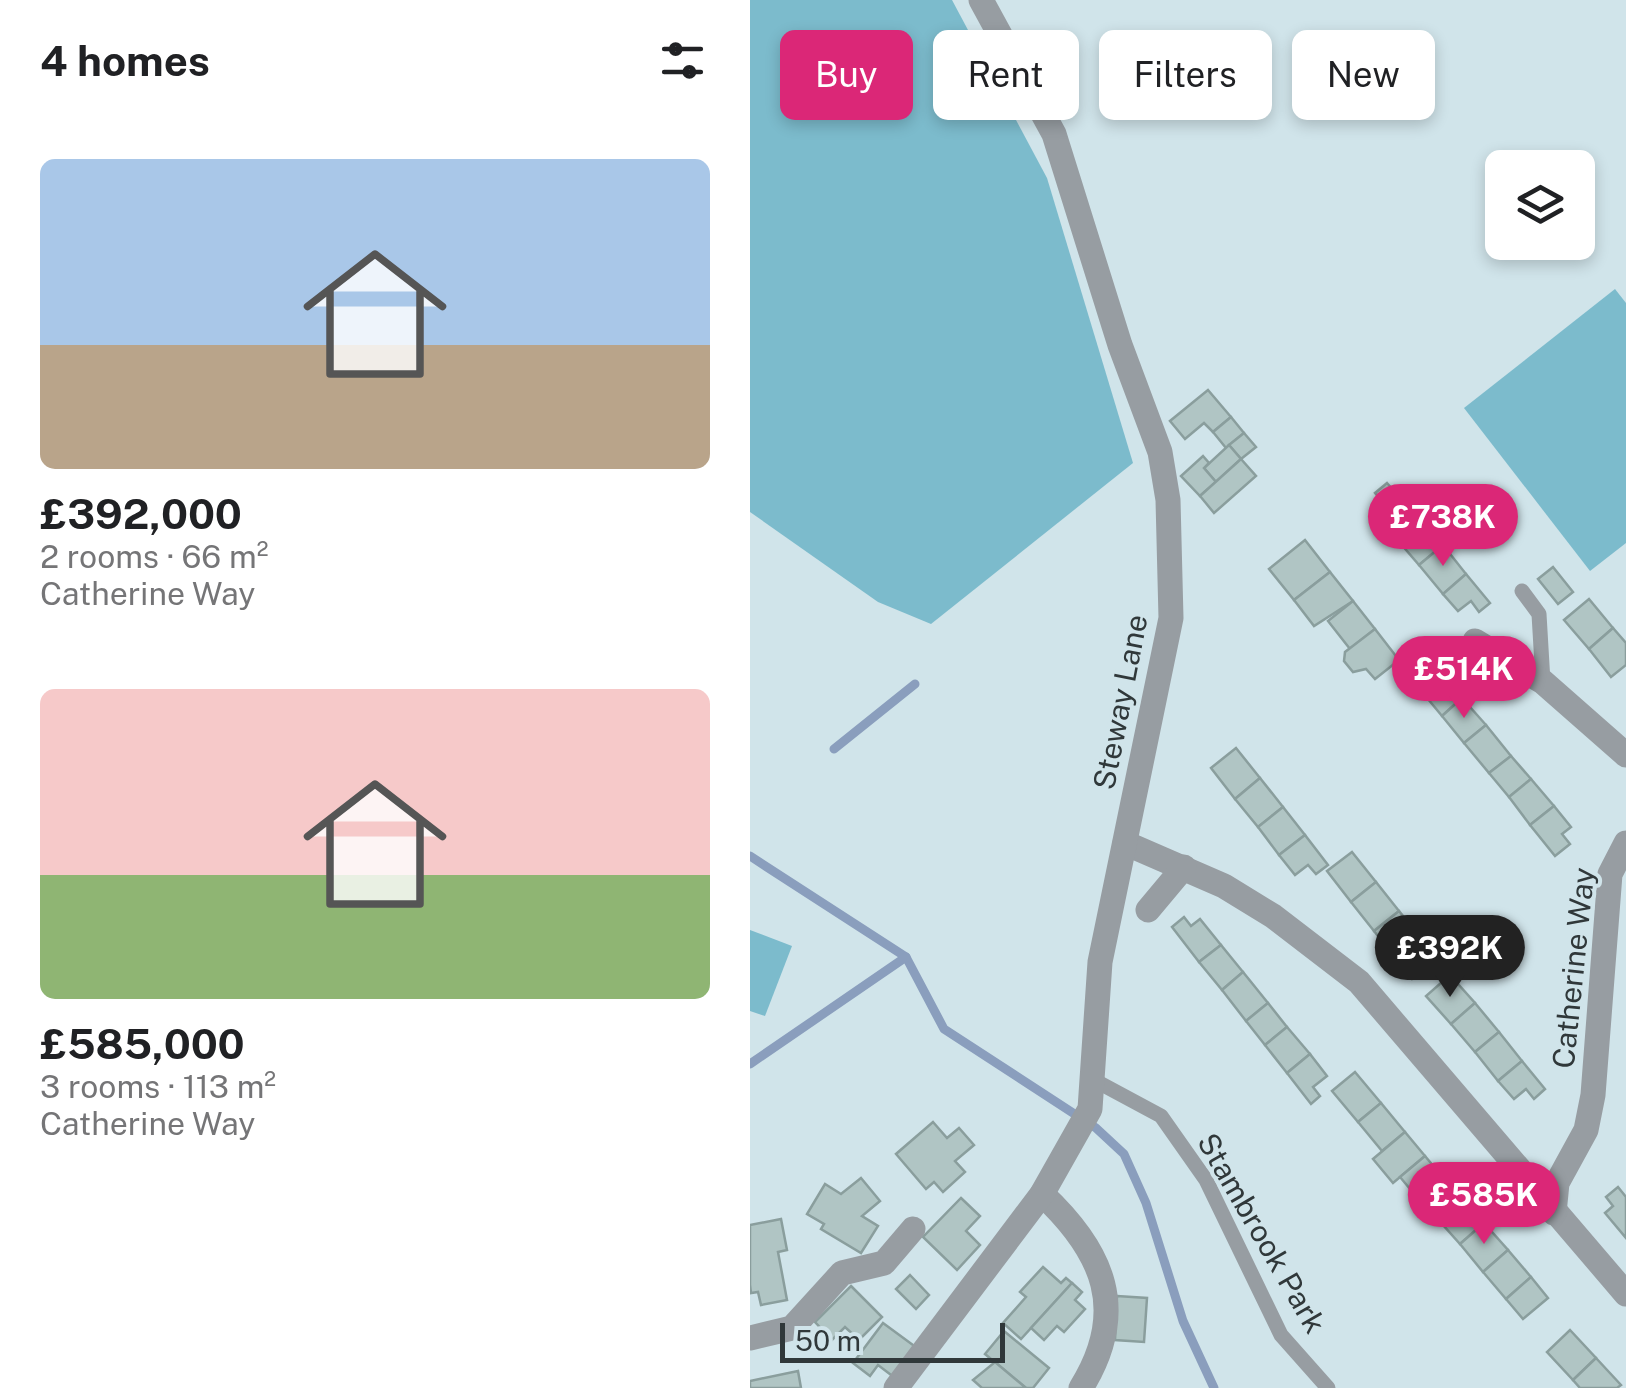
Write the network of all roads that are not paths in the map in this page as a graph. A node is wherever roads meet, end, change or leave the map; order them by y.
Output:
1 (980, 0) edge
2 (1522, 590) dead end
3 (1474, 641) dead end
4 (1543, 682) junction
5 (1626, 755) edge
6 (1125, 842) junction
7 (1626, 843) edge
8 (1184, 867) junction
9 (1148, 910) dead end
10 (1094, 1080) junction
11 (1042, 1194) junction
12 (1554, 1213) junction
13 (913, 1229) dead end
14 (1626, 1294) edge
15 (750, 1338) edge
16 (896, 1388) edge
17 (1081, 1388) edge
18 (1328, 1388) edge

1 - 6 street, Steway Lane
2 - 4 lane
3 - 4 street
4 - 5 street
6 - 8 street
6 - 10 street, Steway Lane
7 - 12 street, Catherine Way
8 - 9 street
8 - 12 street
10 - 11 street, Steway Lane
10 - 18 lane, Stambrook Park
11 - 16 street, Steway Lane
11 - 17 street
12 - 14 street
13 - 15 street

